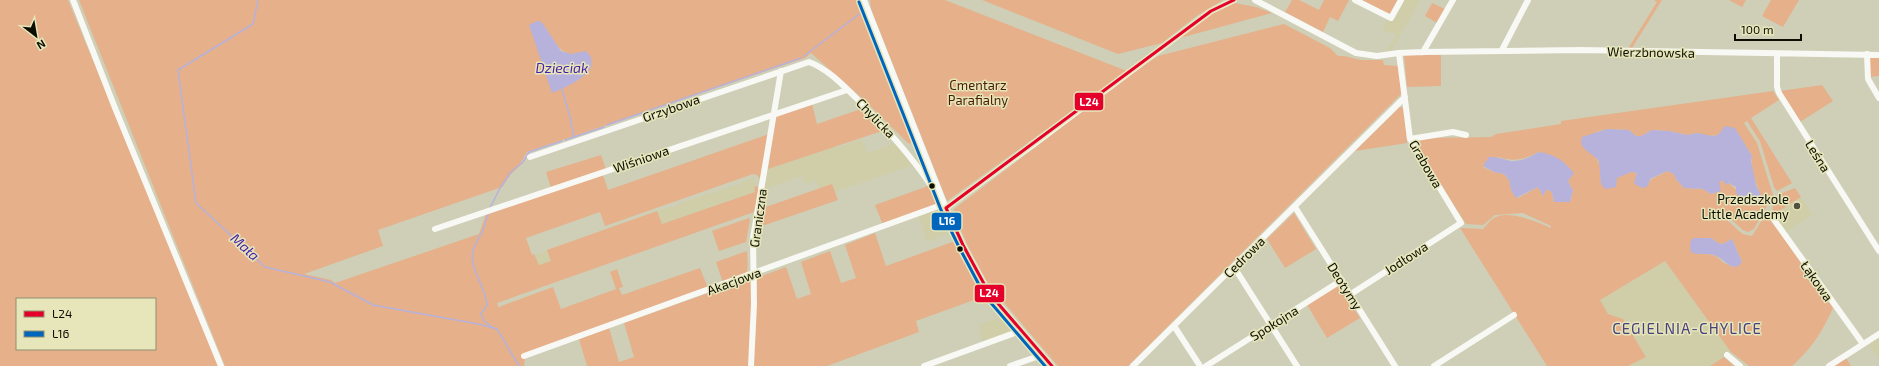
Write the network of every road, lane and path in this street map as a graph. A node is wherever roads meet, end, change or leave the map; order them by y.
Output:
1 (73, 0) edge
2 (864, 0) edge
3 (1234, 0) edge
4 (1255, 0) edge
5 (1355, 0) edge
6 (1401, 0) edge
7 (1453, 0) edge
8 (1528, 0) edge
9 (1502, 50) junction
10 (1423, 52) junction
11 (1399, 53) junction
12 (1777, 54) junction
13 (1866, 54) junction
14 (1879, 55) edge
15 (812, 62) joint
16 (781, 71) junction
17 (847, 90) junction
18 (1405, 97) junction
19 (1879, 98) edge
20 (774, 115) junction
21 (1466, 135) dead end
22 (1410, 139) junction
23 (924, 152) junction
24 (911, 156) junction
25 (530, 157) dead end
26 (930, 184) dead end
27 (945, 206) junction
28 (1295, 207) junction
29 (1772, 217) dead end
30 (1461, 223) joint
31 (435, 229) dead end
32 (1879, 251) edge
33 (1234, 267) junction
34 (754, 274) junction
35 (1342, 280) junction
36 (1351, 294) junction
37 (1514, 315) dead end
38 (1270, 324) junction
39 (1174, 326) junction
40 (1020, 331) junction
41 (1879, 334) edge
42 (1864, 344) junction
43 (1042, 355) junction
44 (1728, 355) dead end
45 (524, 356) dead end
46 (221, 366) edge
47 (751, 366) edge
48 (924, 366) edge
49 (1010, 366) edge
50 (1052, 366) edge
51 (1133, 366) edge
52 (1200, 366) edge
53 (1206, 366) edge
54 (1296, 366) edge
55 (1395, 366) edge
56 (1434, 366) edge
57 (1740, 366) edge
58 (1829, 366) edge

1 - 46 street
2 - 23 street
3 - 27 street, Akacjowa
4 - 11 street, Wierzbnowska
5 - 6 street
7 - 10 street
8 - 9 street
9 - 10 street, Wierzbnowska
9 - 12 street, Wierzbnowska
10 - 11 street, Wierzbnowska
11 - 18 street, Grabowa
12 - 13 street, Wierzbnowska
12 - 32 street, Leśna
13 - 14 street, Wierzbnowska
13 - 19 street
15 - 16 street, Grzybowa
15 - 17 street, Chylicka
16 - 20 street, Graniczna
16 - 25 street, Grzybowa
17 - 20 street, Wiśniowa
17 - 24 street, Chylicka
18 - 22 street, Grabowa
18 - 28 street, Cedrowa
20 - 31 street, Wiśniowa
20 - 34 street, Graniczna
21 - 22 street
22 - 30 street, Grabowa
23 - 24 street
23 - 27 street
24 - 26 street, Chylicka
27 - 34 street, Akacjowa
27 - 40 street
28 - 33 street, Cedrowa
28 - 35 street, Deotymy
29 - 42 street, Łąkowa
30 - 36 street, Jodłowa
33 - 38 street
33 - 39 street, Cedrowa
34 - 45 street, Akacjowa
34 - 47 street, Graniczna
35 - 36 street, Deotymy
35 - 38 street, Spokojna
36 - 55 street, Deotymy
37 - 56 street
38 - 53 street, Spokojna
38 - 54 street
39 - 51 street, Cedrowa
39 - 52 street
40 - 43 street
40 - 48 street
41 - 42 street
42 - 58 street
43 - 49 street
43 - 50 street
44 - 57 street

